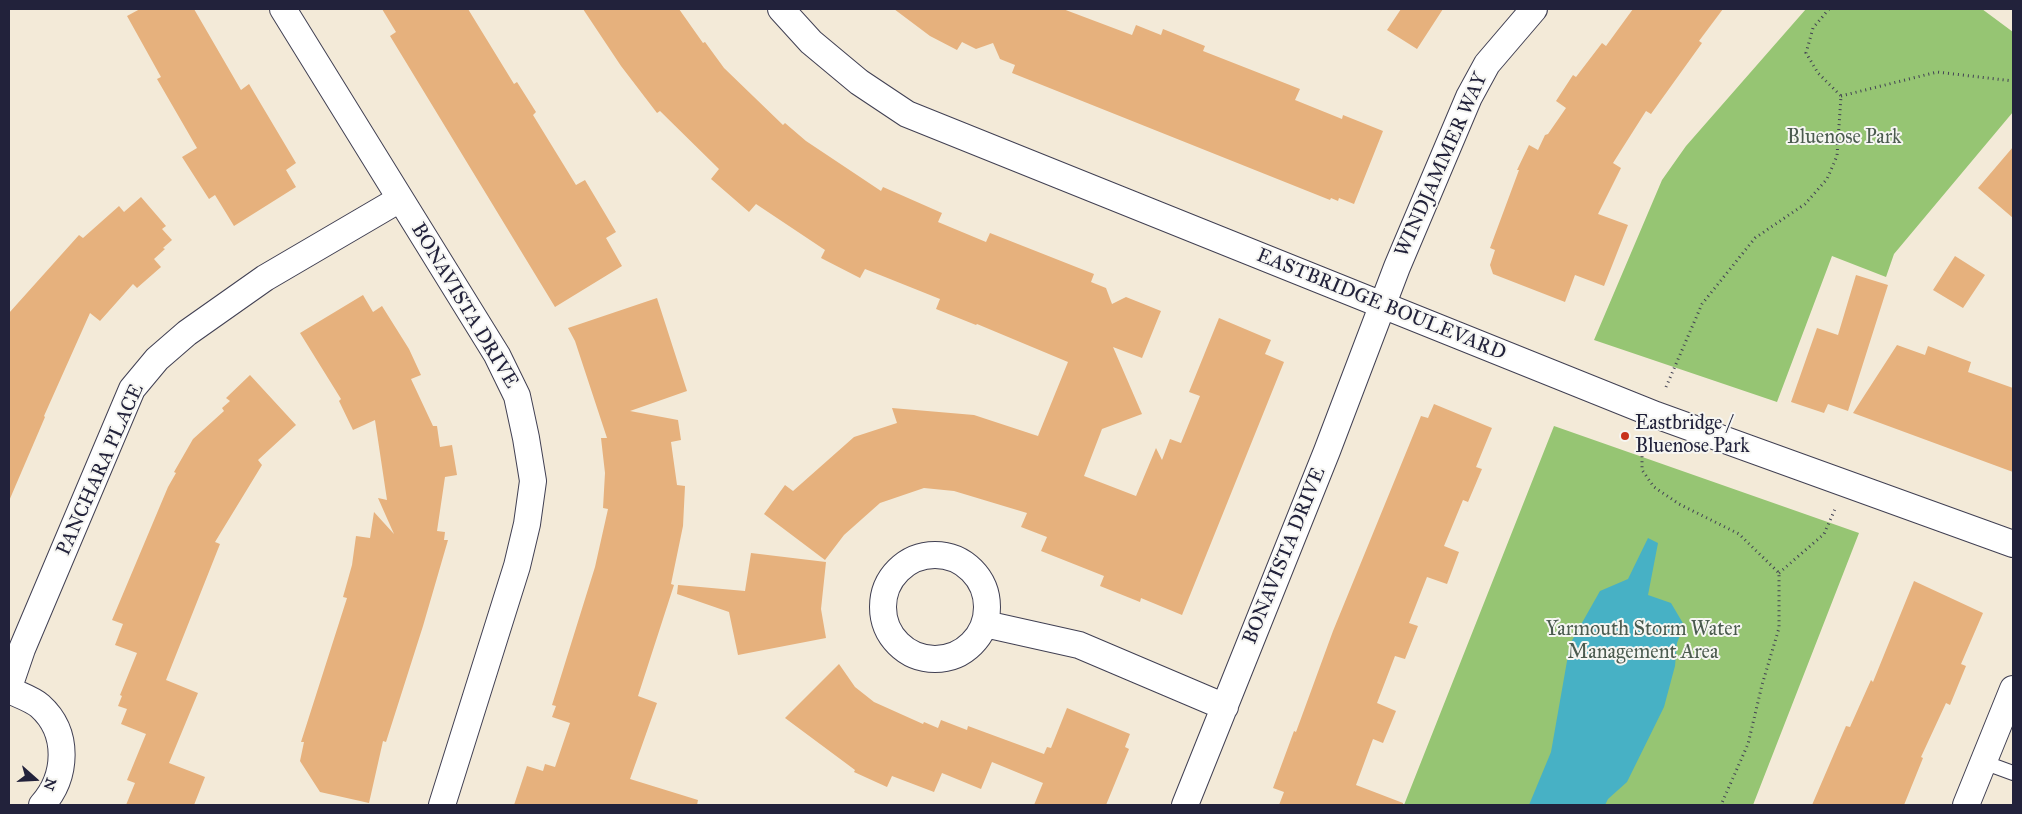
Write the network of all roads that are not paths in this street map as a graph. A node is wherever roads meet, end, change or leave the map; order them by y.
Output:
1 (283, 9) edge
2 (781, 9) edge
3 (1534, 9) edge
4 (400, 199) junction
5 (1381, 306) junction
6 (2013, 544) edge
7 (985, 624) dead end
8 (9, 688) edge
9 (2013, 689) edge
10 (1225, 707) junction
11 (1983, 762) junction
12 (2013, 773) edge
13 (42, 805) edge
14 (442, 805) edge
15 (1185, 805) edge
16 (1966, 805) edge

1 - 4 street, BONAVISTA DRIVE
2 - 5 street, EASTBRIDGE BOULEVARD
3 - 5 street, WINDJAMMER WAY
4 - 8 street, PANCHARA PLACE
4 - 14 street, BONAVISTA DRIVE
5 - 6 street, EASTBRIDGE BOULEVARD
5 - 10 street, BONAVISTA DRIVE
7 - 10 street
8 - 13 street, PANCHARA PLACE
9 - 11 street
10 - 15 street, BONAVISTA DRIVE
11 - 12 lane
11 - 16 street

